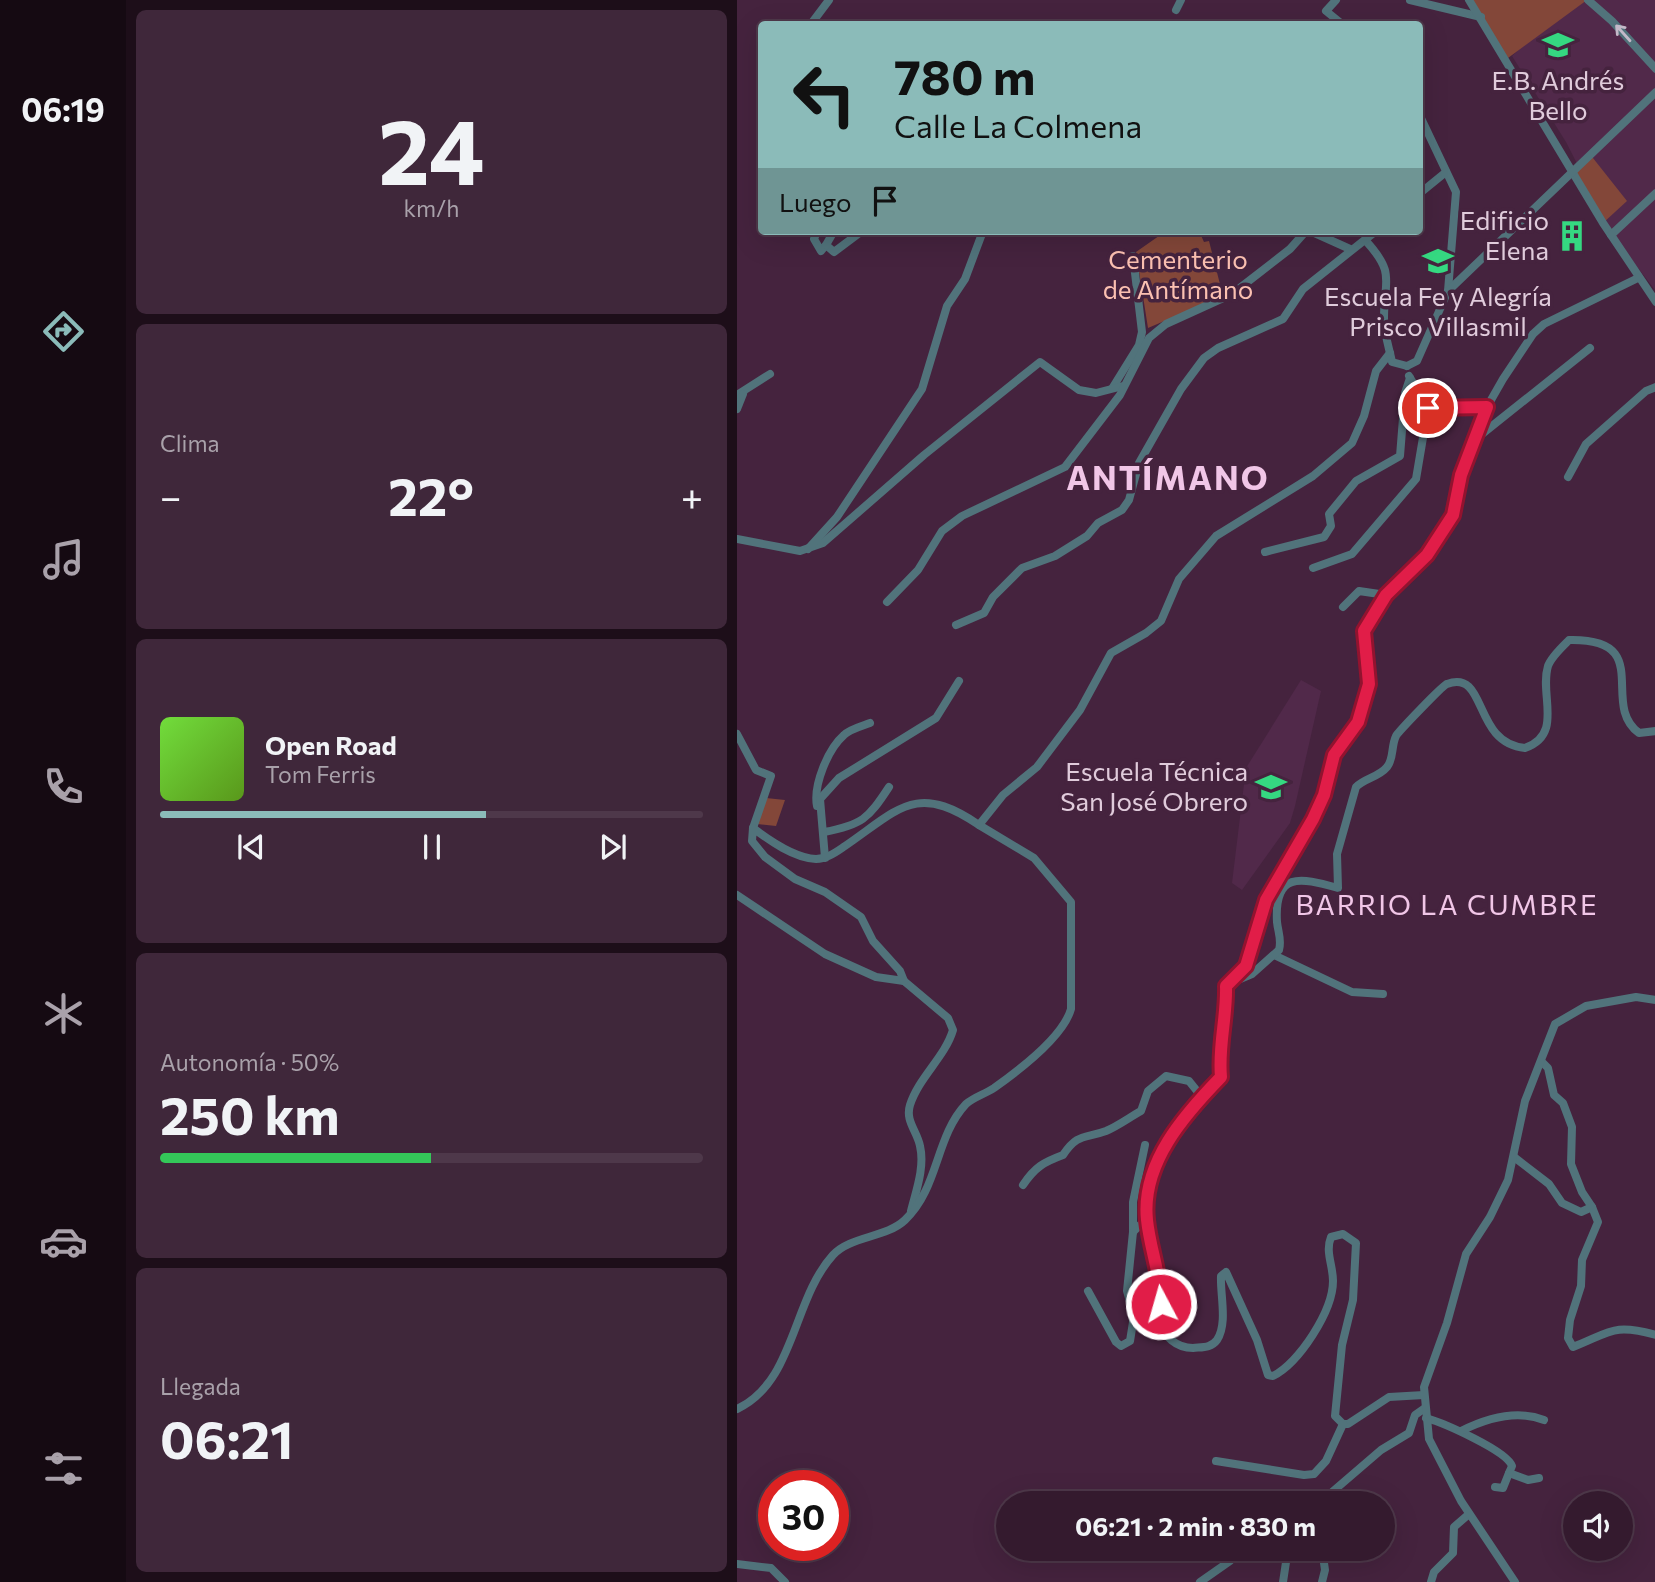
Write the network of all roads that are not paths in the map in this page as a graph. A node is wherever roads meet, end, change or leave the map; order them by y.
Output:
1 (829, 0) edge
2 (1181, 0) edge
3 (1336, 0) edge
4 (1410, 0) edge
5 (1469, 0) edge
6 (1588, 0) edge
7 (1176, 10) dead end
8 (1481, 18) junction
9 (813, 21) edge
10 (1338, 21) edge
11 (1655, 69) edge
12 (1655, 92) edge
13 (1423, 123) edge
14 (1571, 170) junction
15 (1446, 172) junction
16 (1423, 191) edge
17 (1655, 193) edge
18 (816, 235) edge
19 (832, 235) edge
20 (857, 235) edge
21 (982, 235) edge
22 (1304, 235) edge
23 (1317, 235) edge
24 (1372, 235) edge
25 (1611, 235) junction
26 (1366, 241) junction
27 (826, 245) junction
28 (1350, 249) junction
29 (1133, 256) dead end
30 (1638, 278) junction
31 (1448, 291) junction
32 (1654, 298) edge
33 (1590, 348) dead end
34 (1390, 354) junction
35 (1407, 366) junction
36 (770, 374) dead end
37 (1410, 378) junction
38 (1118, 386) junction
39 (1655, 387) edge
40 (740, 395) edge
41 (1487, 407) junction
42 (1428, 408) junction
43 (737, 409) edge
44 (1474, 441) junction
45 (1568, 477) dead end
46 (737, 539) edge
47 (806, 551) junction
48 (1265, 552) dead end
49 (1313, 568) dead end
50 (1386, 595) junction
51 (887, 602) dead end
52 (1343, 607) dead end
53 (956, 625) dead end
54 (959, 681) dead end
55 (870, 723) dead end
56 (1655, 731) edge
57 (737, 734) edge
58 (889, 787) dead end
59 (821, 811) junction
60 (979, 825) junction
61 (753, 828) junction
62 (824, 832) junction
63 (825, 858) junction
64 (737, 895) edge
65 (1274, 956) junction
66 (904, 981) junction
67 (1226, 986) junction
68 (1383, 994) dead end
69 (1655, 1000) edge
70 (1542, 1062) junction
71 (1201, 1096) junction
72 (1145, 1145) dead end
73 (1514, 1157) junction
74 (1023, 1185) dead end
75 (1592, 1207) junction
76 (910, 1214) junction
77 (1147, 1218) junction
78 (1133, 1232) junction
79 (1088, 1291) dead end
80 (1655, 1335) edge
81 (1424, 1395) junction
82 (737, 1409) edge
83 (1426, 1413) junction
84 (1544, 1419) dead end
85 (1343, 1424) junction
86 (1461, 1431) junction
87 (1216, 1461) dead end
88 (1509, 1473) junction
89 (1539, 1478) dead end
90 (1495, 1487) dead end
91 (1333, 1491) edge
92 (1469, 1514) junction
93 (1230, 1561) edge
94 (1286, 1561) edge
95 (1323, 1561) edge
96 (737, 1564) edge
97 (785, 1582) edge
98 (1200, 1582) edge
99 (1283, 1582) edge
100 (1322, 1582) edge
101 (1431, 1582) edge
102 (1515, 1582) edge

1 - 9 street
2 - 7 street
3 - 10 street
4 - 8 street
5 - 8 street
11 -> 6 street
8 - 14 street
12 - 14 street
13 - 15 street
14 - 25 street
14 - 31 street
15 - 16 street
15 - 31 street
17 - 25 street
18 - 27 street
19 - 27 street
20 - 27 street
21 - 47 street
22 - 38 street
23 - 28 street
24 - 26 street
25 - 30 street
26 - 28 street
26 - 34 street
28 - 53 street
29 - 38 street
30 - 32 street
30 - 41 street
31 - 35 street
33 - 44 street
34 - 35 street
34 - 60 street
35 - 37 street
36 - 40 street
37 - 42 street
37 - 48 street
38 - 47 street
38 - 51 street
39 - 45 street
40 - 43 street
41 - 42 street
41 - 44 street
42 - 49 street
44 - 50 street
46 - 47 street
50 - 52 street
50 - 67 street
54 - 59 street
55 - 59 street
56 - 65 street
57 - 61 street
58 - 62 street
59 - 62 street
60 - 63 street
60 - 76 street
61 - 63 street
61 - 66 street
62 - 63 street
64 - 66 street
65 - 67 street
65 - 68 street
66 - 76 street
67 - 71 street
69 - 70 street
70 - 73 street
70 - 75 street
71 - 74 street
71 - 77 street
72 - 78 street
73 - 75 street
73 - 81 street
75 - 80 street
76 - 82 street
77 - 78 street
77 - 85 street
78 - 79 street
81 - 83 street
81 - 85 street
83 - 86 street
83 - 91 street
83 - 92 street
84 - 86 street
85 - 87 street
86 - 88 street
88 - 89 street
88 - 90 street
92 - 101 street
92 - 102 street
93 - 98 street
94 - 99 street
95 - 100 street
96 - 97 street

